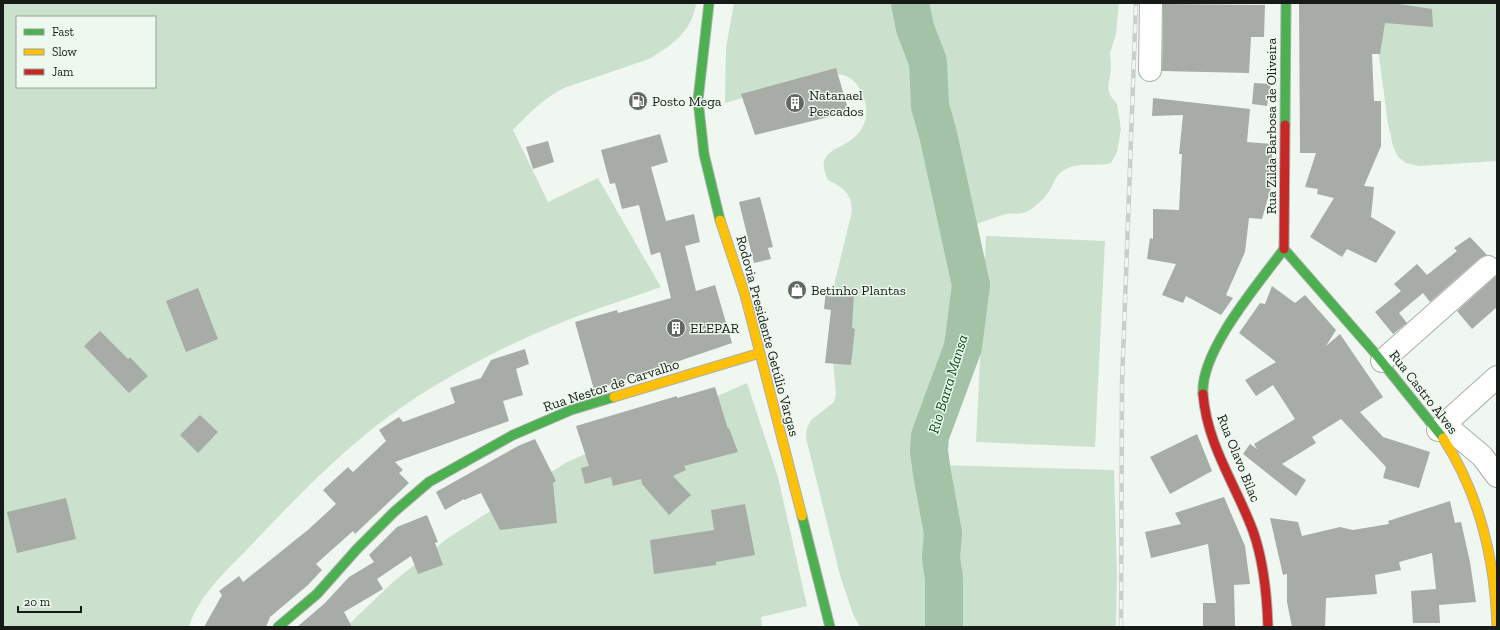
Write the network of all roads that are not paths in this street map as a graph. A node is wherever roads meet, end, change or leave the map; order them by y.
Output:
1 (709, 3) edge
2 (1151, 3) edge
3 (1286, 3) edge
4 (1150, 70) dead end
5 (1284, 249) junction
6 (1488, 267) dead end
7 (760, 353) junction
8 (1382, 361) junction
9 (1497, 377) edge
10 (1442, 427) junction
11 (1497, 476) edge
12 (278, 627) edge
13 (830, 627) edge
14 (1268, 627) edge
15 (1497, 627) edge

1 - 7 street, Rodovia Presidente Getúlio Vargas
2 - 4 street
3 - 5 street, Rua Zilda Barbosa de Oliveira
5 - 8 street, Rua Castro Alves
5 - 14 street, Rua Olavo Bilac
6 - 8 street
7 - 12 street, Rua Nestor de Carvalho
7 - 13 street, Rodovia Presidente Getúlio Vargas
8 - 10 street, Rua Castro Alves
9 - 10 street
10 - 11 street
10 - 15 street, Rua Castro Alves

